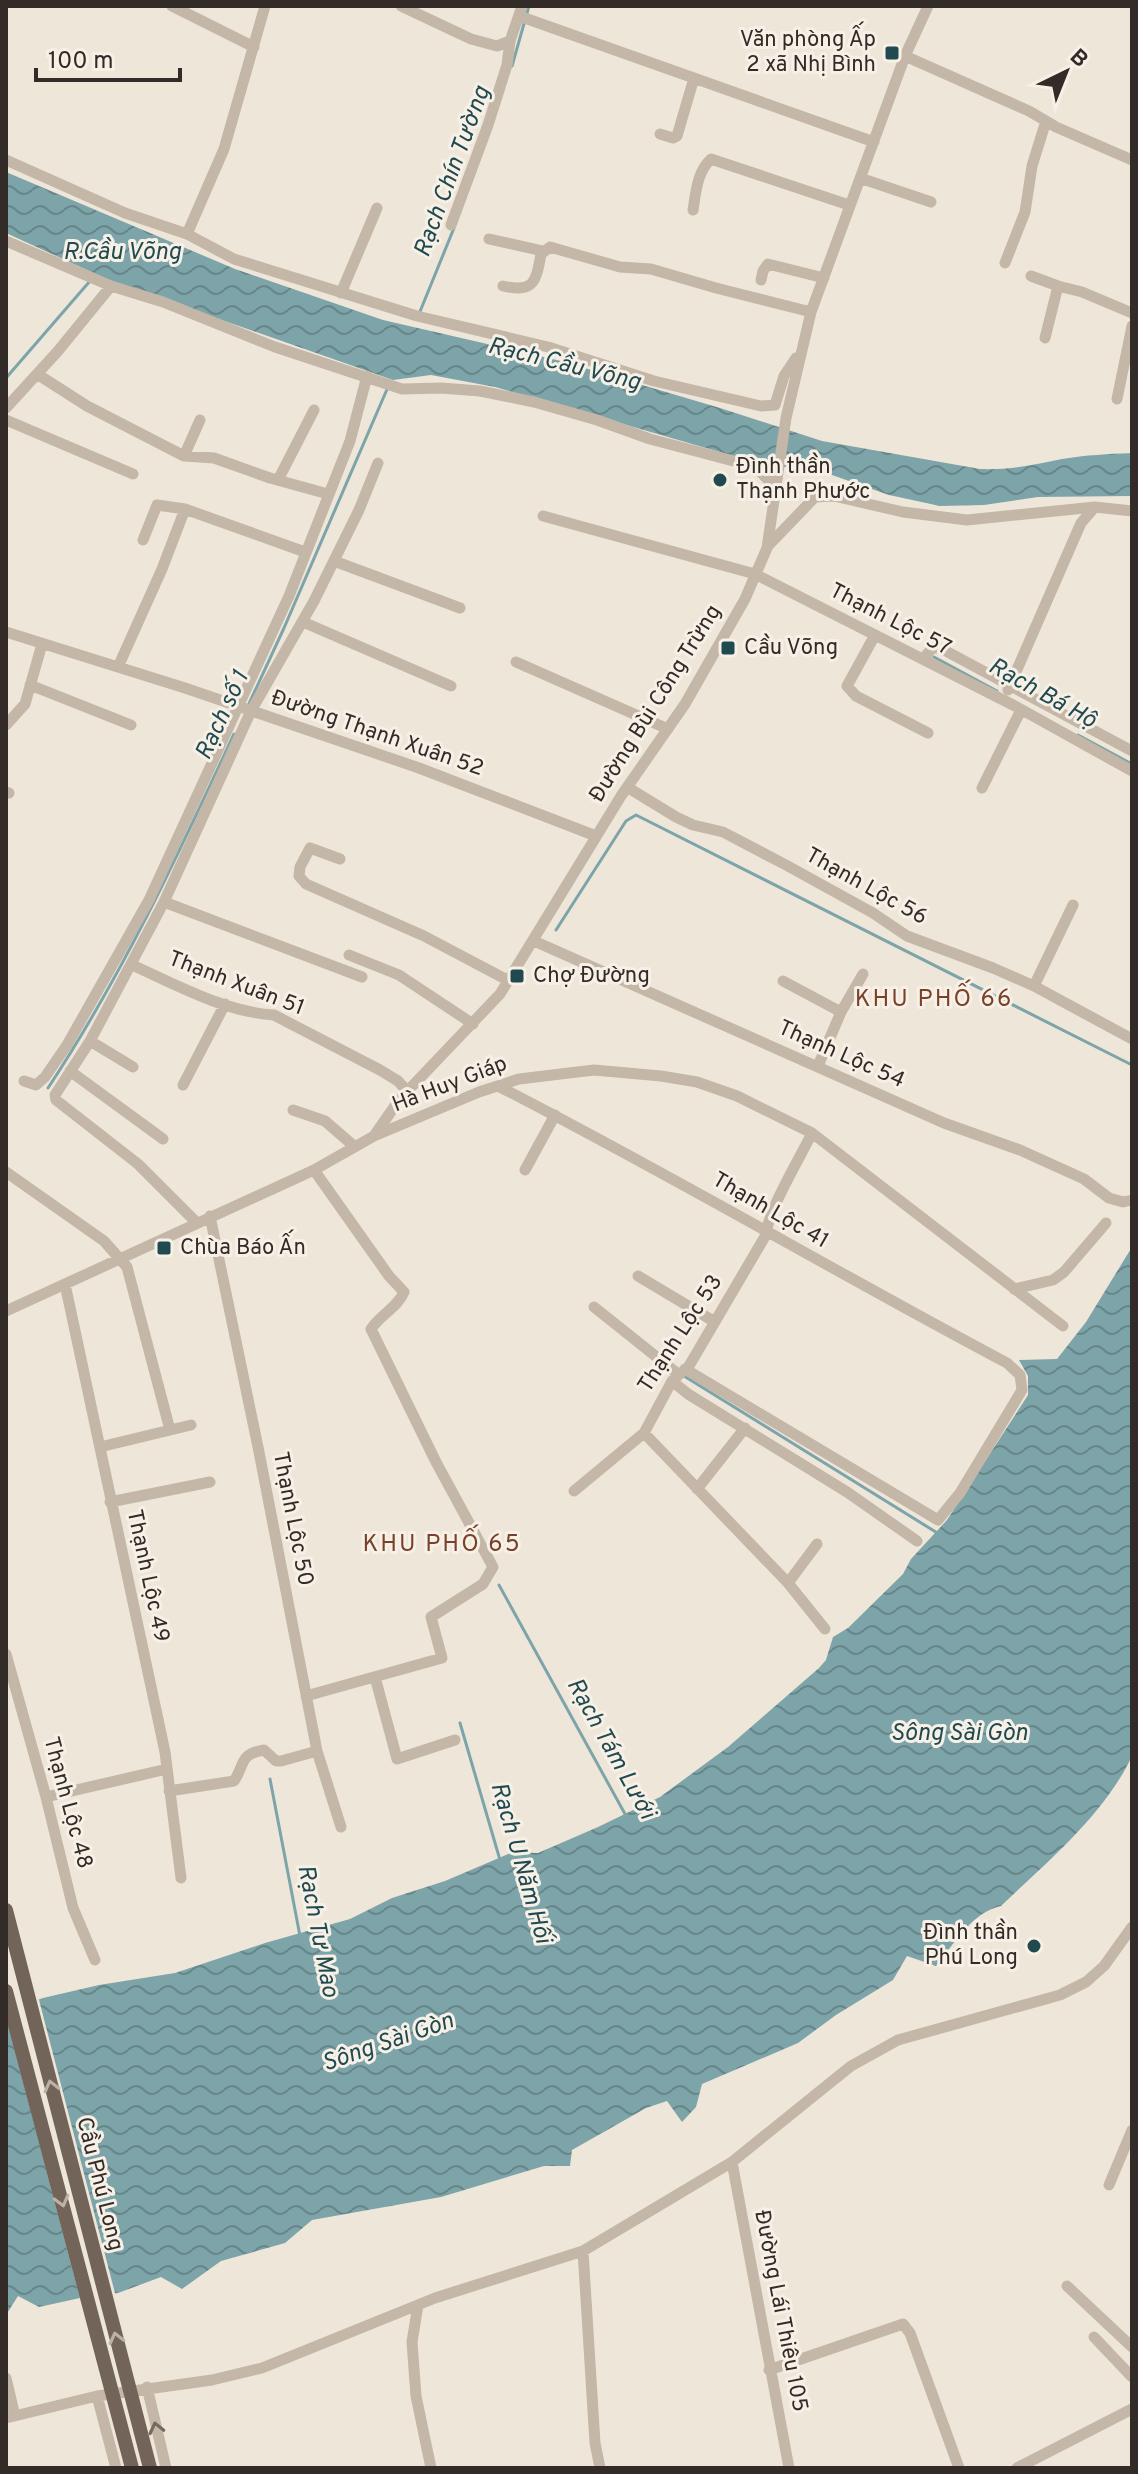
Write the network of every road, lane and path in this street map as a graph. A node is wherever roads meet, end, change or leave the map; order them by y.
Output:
1 (172, 6) edge
2 (265, 6) edge
3 (401, 6) edge
4 (928, 6) edge
5 (523, 14) edge
6 (510, 41) junction
7 (254, 47) junction
8 (905, 56) junction
9 (694, 78) junction
10 (1046, 121) junction
11 (660, 134) dead end
12 (874, 142) junction
13 (6, 160) edge
14 (1132, 160) edge
15 (860, 178) junction
16 (931, 202) dead end
17 (849, 205) junction
18 (377, 208) dead end
19 (693, 210) dead end
20 (451, 225) dead end
21 (187, 234) junction
22 (489, 239) dead end
23 (6, 241) edge
24 (543, 251) junction
25 (1005, 263) dead end
26 (1031, 276) dead end
27 (824, 278) junction
28 (761, 280) dead end
29 (111, 286) junction
30 (503, 286) dead end
31 (1058, 286) junction
32 (341, 293) junction
33 (811, 312) junction
34 (1132, 313) edge
35 (1132, 326) edge
36 (1045, 338) dead end
37 (800, 353) junction
38 (37, 374) junction
39 (367, 376) junction
40 (1117, 399) dead end
41 (6, 408) edge
42 (314, 410) dead end
43 (6, 420) edge
44 (200, 420) dead end
45 (184, 456) junction
46 (378, 463) dead end
47 (133, 474) dead end
48 (278, 480) junction
49 (328, 494) junction
50 (773, 499) junction
51 (1095, 507) junction
52 (185, 509) junction
53 (1132, 511) edge
54 (543, 516) dead end
55 (143, 540) dead end
56 (767, 548) junction
57 (305, 552) junction
58 (334, 561) junction
59 (755, 574) junction
60 (460, 608) dead end
61 (303, 622) junction
62 (6, 632) edge
63 (875, 635) junction
64 (42, 644) junction
65 (923, 659) junction
66 (516, 662) dead end
67 (118, 667) junction
68 (30, 685) junction
69 (451, 686) dead end
70 (1007, 694) junction
71 (239, 707) junction
72 (1021, 710) junction
73 (251, 711) junction
74 (6, 725) edge
75 (131, 725) dead end
76 (668, 729) junction
77 (928, 733) dead end
78 (1132, 751) edge
79 (1132, 771) edge
80 (627, 787) junction
81 (982, 788) dead end
82 (596, 836) junction
83 (340, 859) dead end
84 (164, 902) junction
85 (1073, 905) dead end
86 (534, 941) junction
87 (349, 955) dead end
88 (132, 965) junction
89 (863, 974) dead end
90 (362, 977) dead end
91 (509, 981) junction
92 (783, 981) dead end
93 (1034, 986) junction
94 (225, 1004) junction
95 (841, 1012) junction
96 (473, 1024) junction
97 (1132, 1039) edge
98 (90, 1041) junction
99 (818, 1066) junction
100 (133, 1067) dead end
101 (70, 1071) junction
102 (24, 1081) dead end
103 (183, 1085) dead end
104 (498, 1086) junction
105 (407, 1091) junction
106 (293, 1110) dead end
107 (555, 1115) junction
108 (812, 1133) junction
109 (374, 1136) junction
110 (163, 1139) dead end
111 (355, 1147) junction
112 (314, 1170) junction
113 (525, 1170) dead end
114 (6, 1172) edge
115 (1132, 1200) edge
116 (210, 1216) junction
117 (197, 1223) junction
118 (1106, 1223) dead end
119 (767, 1229) junction
120 (121, 1259) junction
121 (638, 1276) dead end
122 (65, 1284) junction
123 (1014, 1289) junction
124 (594, 1307) dead end
125 (6, 1311) edge
126 (715, 1322) junction
127 (1063, 1326) dead end
128 (678, 1374) junction
129 (191, 1425) dead end
130 (745, 1428) junction
131 (170, 1430) junction
132 (644, 1433) junction
133 (100, 1447) junction
134 (858, 1473) junction
135 (210, 1482) dead end
136 (697, 1489) junction
137 (574, 1491) dead end
138 (848, 1491) junction
139 (110, 1502) junction
140 (917, 1541) dead end
141 (817, 1544) dead end
142 (788, 1583) junction
143 (825, 1629) dead end
144 (6, 1654) edge
145 (375, 1677) junction
146 (306, 1696) junction
147 (455, 1740) dead end
148 (317, 1751) junction
149 (167, 1769) junction
150 (169, 1791) junction
151 (46, 1797) junction
152 (341, 1827) dead end
153 (181, 1878) dead end
154 (6, 1910) edge
155 (1132, 1927) edge
156 (95, 1960) dead end
157 (6, 1991) edge
158 (1132, 2130) edge
159 (732, 2162) junction
160 (1109, 2185) dead end
161 (583, 2251) junction
162 (1067, 2286) dead end
163 (418, 2305) junction
164 (1094, 2337) dead end
165 (1132, 2347) edge
166 (769, 2370) junction
167 (1132, 2377) edge
168 (6, 2378) edge
169 (147, 2387) junction
170 (97, 2396) junction
171 (1132, 2409) edge
172 (10, 2417) edge
173 (116, 2468) edge
174 (132, 2468) edge
175 (150, 2468) edge
176 (166, 2468) edge
177 (431, 2468) edge
178 (600, 2468) edge
179 (789, 2468) edge
180 (959, 2468) edge
181 (1017, 2468) edge

1 - 7 street
2 - 7 street
3 - 6 street
4 - 8 street, Đường Bùi Công Trừng
5 - 6 street
5 - 9 street
6 - 20 street
7 - 21 street
8 - 10 street
8 - 12 street, Đường Bùi Công Trừng
9 - 11 street
9 - 12 street
10 - 14 street
10 - 25 street
12 - 15 street, Đường Bùi Công Trừng
13 - 21 street
15 - 16 street
15 - 17 street, Đường Bùi Công Trừng
17 - 19 street
17 - 27 street, Đường Bùi Công Trừng
18 - 32 street
21 - 32 street
22 - 24 street
23 - 29 street
24 - 30 street
24 - 33 street
26 - 31 street
27 - 28 street
27 - 33 street, Đường Bùi Công Trừng
29 - 38 street
29 - 39 street
31 - 34 street
31 - 36 street
32 - 37 street
33 - 37 street, Đường Bùi Công Trừng
35 - 40 street
37 - 50 street, Đường Bùi Công Trừng
38 - 41 street
38 - 45 street
39 - 49 street
39 - 50 street
42 - 48 street
43 - 47 street
44 - 45 street
45 - 48 street
46 - 58 street
48 - 49 street
49 - 57 street
50 - 56 street, Đường Bùi Công Trừng
51 - 53 street
51 - 56 street
51 - 70 street
52 - 55 street
52 - 57 street
52 - 67 street
54 - 59 street, Thạnh Lộc 57
56 - 59 street, Đường Bùi Công Trừng
57 - 71 street
58 - 60 street
58 - 61 street
59 - 63 street, Thạnh Lộc 57
59 - 76 street, Đường Bùi Công Trừng
61 - 69 street
61 - 73 street
62 - 64 street, Đường Thạnh Xuân 52
63 - 65 street, Thạnh Lộc 57
63 - 77 street
64 - 67 street, Đường Thạnh Xuân 52
64 - 68 street
65 - 70 street, Thạnh Lộc 57
65 - 70 street
66 - 76 street
67 - 71 street, Đường Thạnh Xuân 52
68 - 74 street
68 - 75 street
70 - 72 street, Thạnh Lộc 57
70 - 78 street
71 - 73 street, Đường Thạnh Xuân 52
71 - 102 street
72 - 79 street, Thạnh Lộc 57
72 - 81 street
73 - 82 street, Đường Thạnh Xuân 52
73 - 84 street
76 - 80 street, Đường Bùi Công Trừng
80 - 82 street, Đường Bùi Công Trừng
80 - 93 street, Thạnh Lộc 56
82 - 86 street, Đường Bùi Công Trừng
83 - 91 street
84 - 88 street
84 - 90 street
85 - 93 street
86 - 91 street, Đường Bùi Công Trừng
86 - 99 street, Thạnh Lộc 54
87 - 96 street
88 - 94 street, Thạnh Xuân 51
88 - 98 street
89 - 95 street
91 - 96 street, Đường Bùi Công Trừng
92 - 95 street
93 - 97 street, Thạnh Lộc 56
94 - 103 street
94 - 105 street, Thạnh Xuân 51
95 - 99 street
96 - 105 street, Đường Bùi Công Trừng
98 - 100 street
98 - 101 street
99 - 115 street, Thạnh Lộc 54
101 - 110 street
101 - 117 street
104 - 107 street, Thạnh Lộc 41
104 - 108 street, Hà Huy Giáp
104 - 109 street, Hà Huy Giáp
105 - 109 street, Đường Bùi Công Trừng
106 - 111 street
107 - 113 street
107 - 119 street, Thạnh Lộc 41
108 - 119 street, Thạnh Lộc 53
108 - 123 street, Hà Huy Giáp
109 - 111 street, Hà Huy Giáp
111 - 112 street, Hà Huy Giáp
112 - 116 street, Hà Huy Giáp
112 - 145 street
114 - 120 street
116 - 117 street, Hà Huy Giáp
116 - 146 street, Thạnh Lộc 50
117 - 120 street, Hà Huy Giáp
118 - 123 street
119 - 126 street, Thạnh Lộc 53
119 - 134 street, Thạnh Lộc 41
120 - 122 street, Hà Huy Giáp
120 - 131 street
121 - 126 street
122 - 125 street, Hà Huy Giáp
122 - 133 street, Thạnh Lộc 49
123 - 127 street, Hà Huy Giáp
124 - 128 street
126 - 128 street, Thạnh Lộc 53
128 - 130 street
128 - 132 street, Thạnh Lộc 53
128 - 134 street
129 - 131 street
130 - 136 street
130 - 138 street
131 - 133 street
132 - 136 street
132 - 137 street, Thạnh Lộc 53
133 - 139 street, Thạnh Lộc 49
134 - 138 street
135 - 139 street
136 - 142 street
138 - 140 street
139 - 149 street, Thạnh Lộc 49
141 - 142 street
142 - 143 street
144 - 151 street, Thạnh Lộc 48
145 - 146 street
145 - 147 street
146 - 148 street, Thạnh Lộc 50
148 - 150 street
148 - 152 street, Thạnh Lộc 50
149 - 150 street, Thạnh Lộc 49
149 - 151 street
150 - 153 street, Thạnh Lộc 49
151 - 156 street, Thạnh Lộc 48
175 -> 154 main road, Cầu Phú Long, bridge
155 - 159 street
157 -> 174 main road, Cầu Phú Long, bridge
158 - 160 street
159 - 161 street
159 - 166 street, Đường Lái Thiêu 105
161 - 163 street
161 - 178 street
162 - 165 street
163 - 169 street
163 - 177 street
164 - 167 street
166 - 179 street, Đường Lái Thiêu 105
166 - 180 street
168 - 172 street
169 - 170 street
176 -> 169 street
170 - 172 street
170 - 173 street
171 - 181 street

